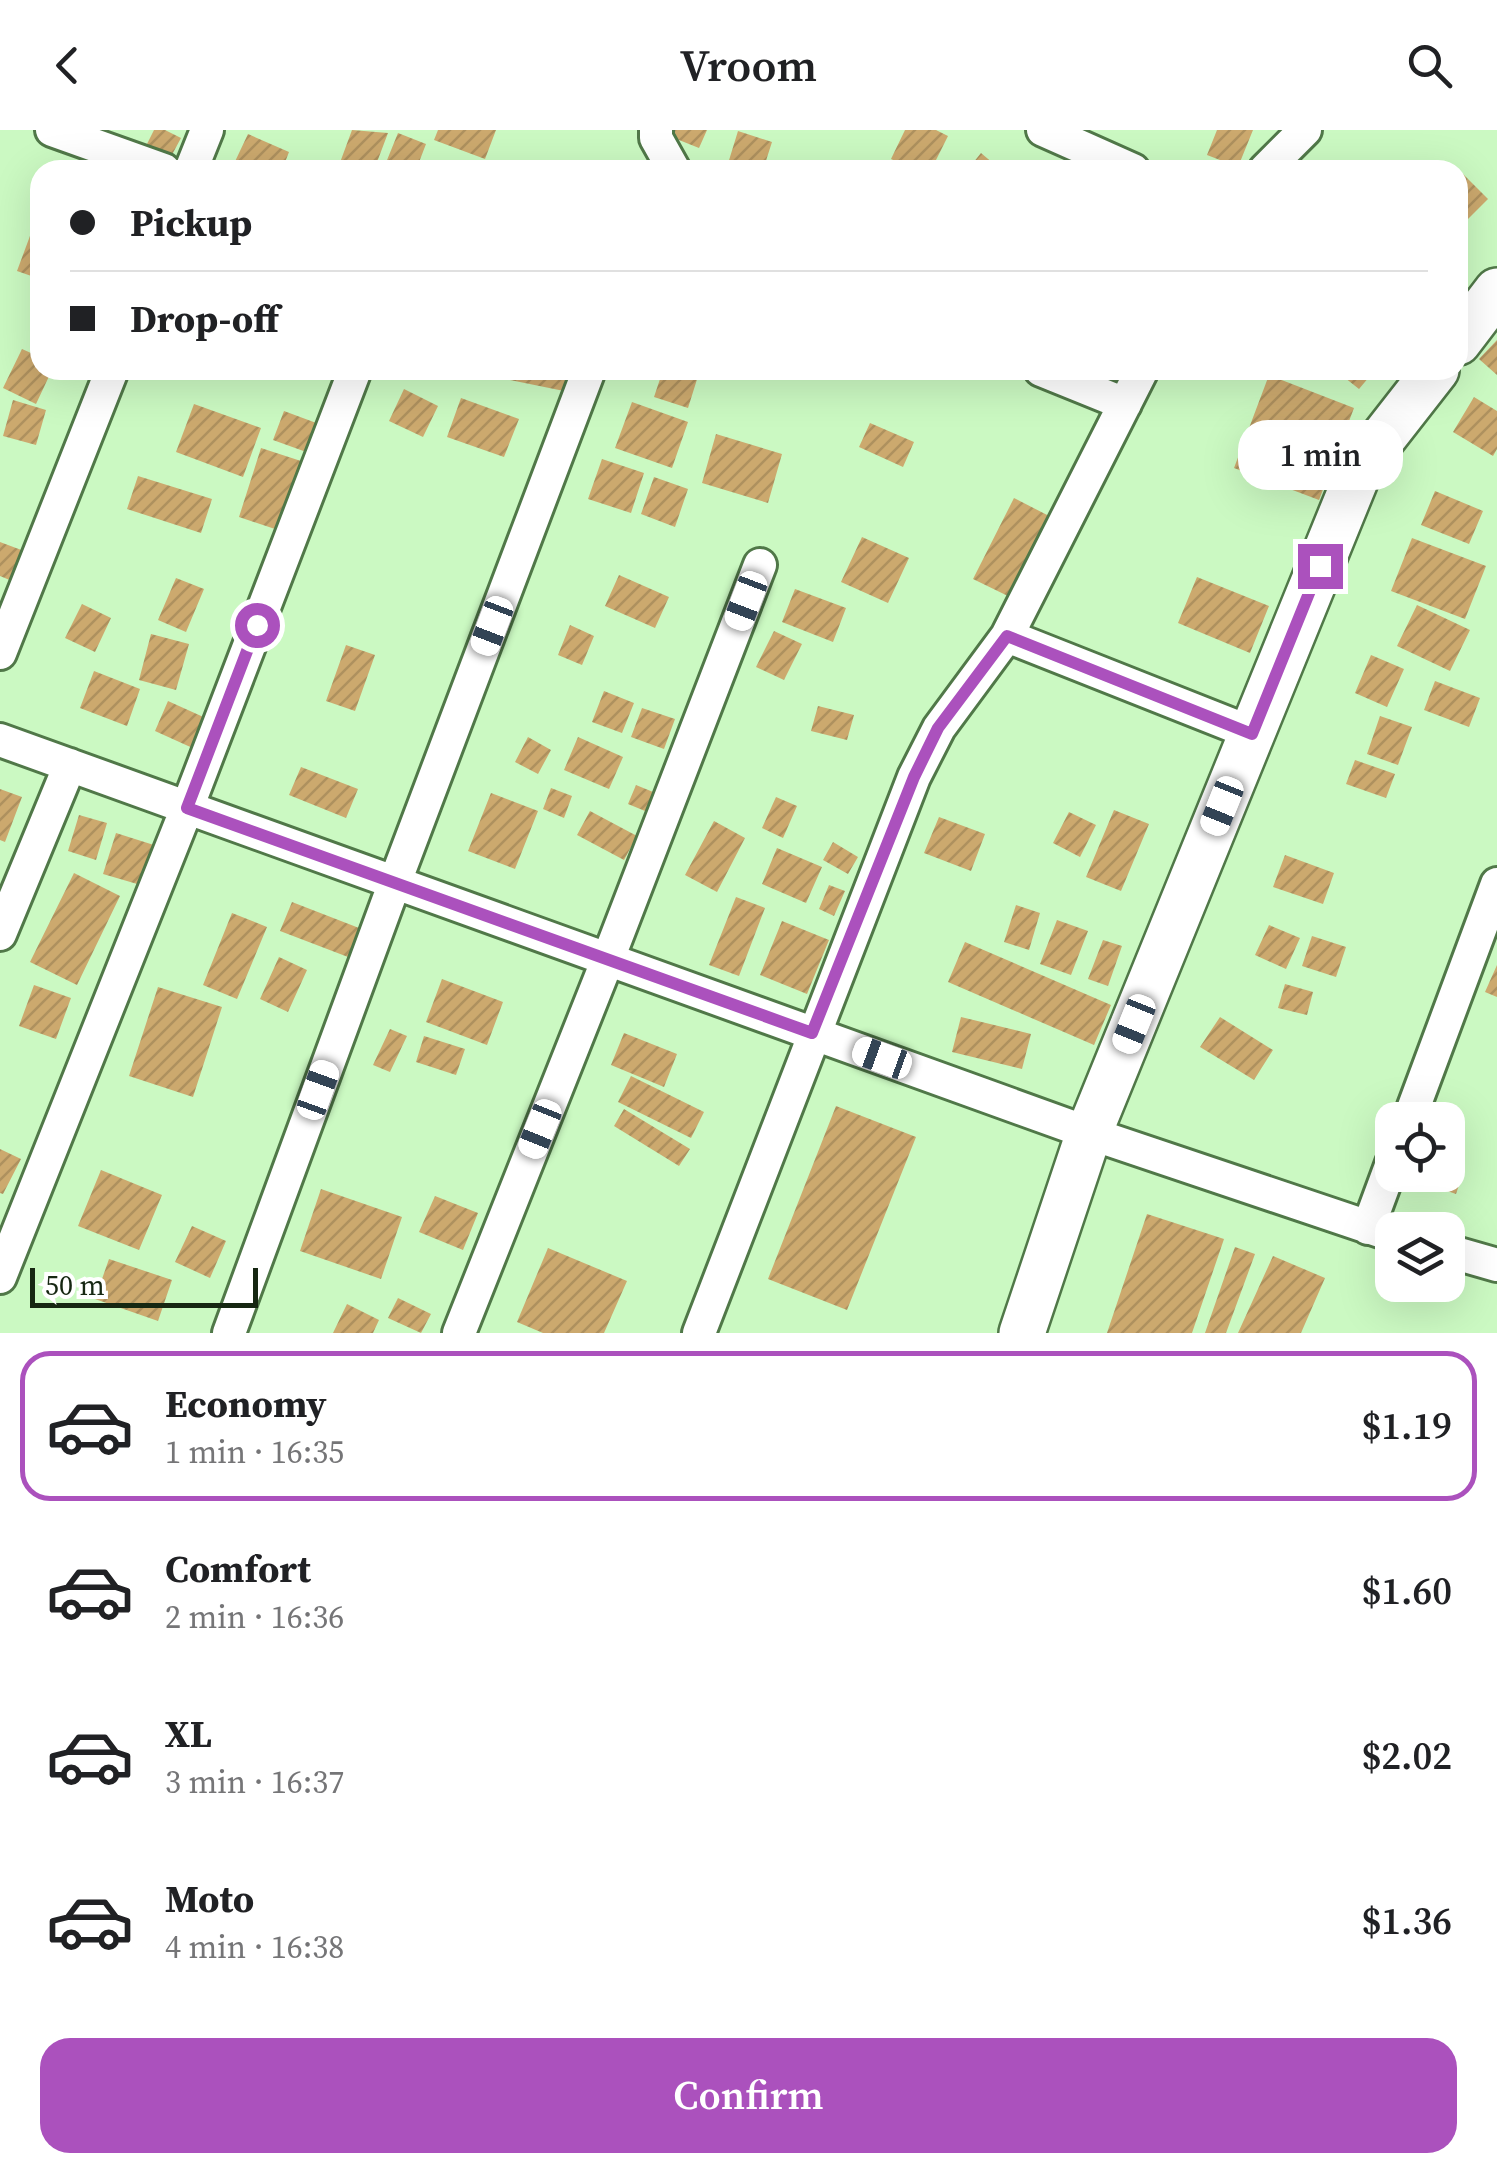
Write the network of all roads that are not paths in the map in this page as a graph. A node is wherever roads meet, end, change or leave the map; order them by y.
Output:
1 (52, 130) edge
2 (207, 130) edge
3 (656, 130) edge
4 (1043, 130) edge
5 (1305, 130) edge
6 (136, 160) edge
7 (195, 160) edge
8 (668, 160) edge
9 (1110, 160) edge
10 (1275, 160) edge
11 (1497, 291) edge
12 (1468, 329) edge
13 (108, 380) edge
14 (351, 380) edge
15 (586, 380) edge
16 (1066, 380) edge
17 (1137, 380) edge
18 (1428, 380) edge
19 (1125, 404) junction
20 (760, 565) dead end
21 (1007, 636) junction
22 (0, 653) edge
23 (1252, 734) junction
24 (0, 740) edge
25 (70, 765) junction
26 (187, 808) junction
27 (395, 882) junction
28 (1497, 884) edge
29 (0, 934) edge
30 (608, 960) junction
31 (812, 1033) junction
32 (1415, 1102) edge
33 (1089, 1133) junction
34 (1375, 1230) edge
35 (1465, 1256) edge
36 (1497, 1265) edge
37 (0, 1276) edge
38 (229, 1333) edge
39 (459, 1333) edge
40 (699, 1333) edge
41 (1022, 1333) edge

1 - 6 street
2 - 7 street
3 - 8 street
4 - 9 street
5 - 10 street
11 - 12 main road
13 - 22 street
14 - 26 street
15 - 27 street
16 - 19 street
17 - 19 street
18 - 23 main road
19 - 21 street
20 - 30 street
21 - 23 street
21 - 31 street
23 - 33 main road
24 - 25 street
25 - 26 street
25 - 29 street
26 - 27 street
26 - 37 street
27 - 30 street
27 - 38 street
28 - 32 street
30 - 31 street
30 - 39 street
31 - 33 street
31 - 40 street
33 - 34 street
33 - 41 main road
35 - 36 street

